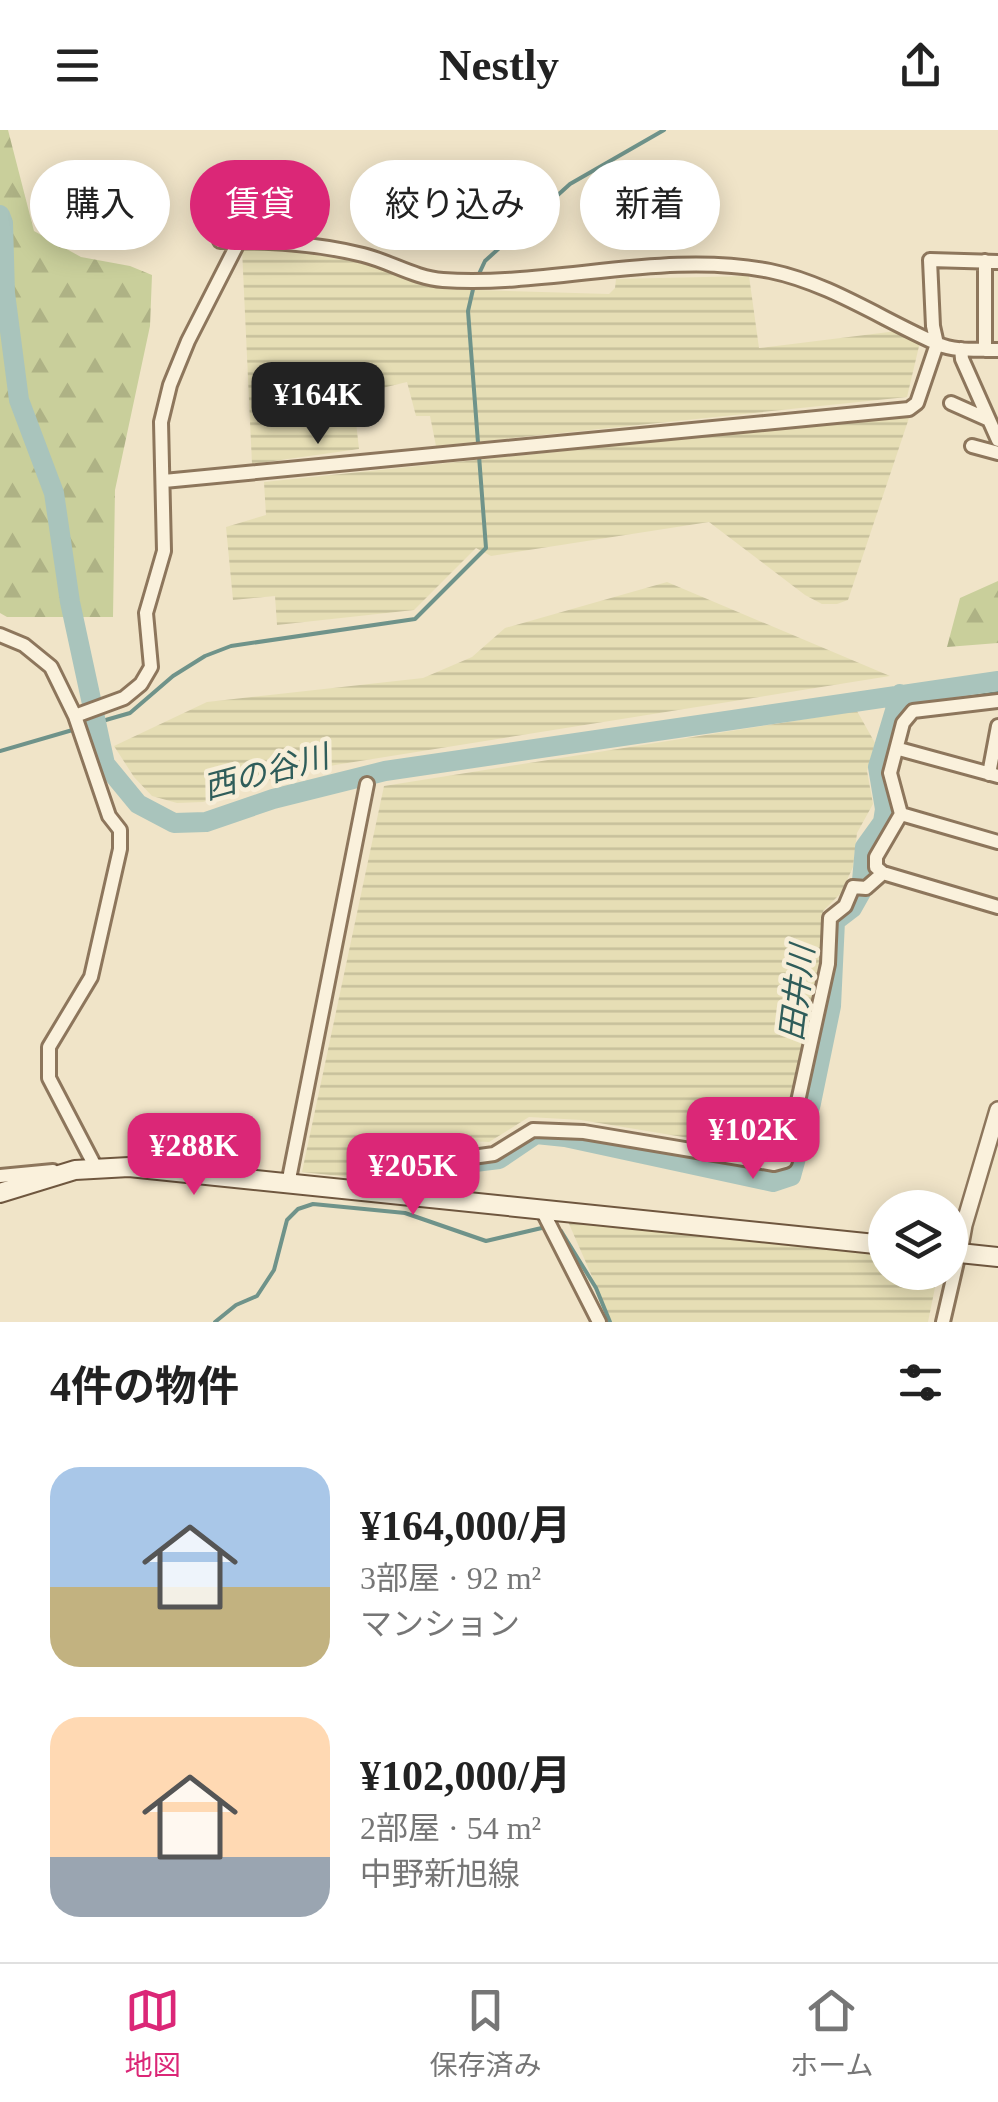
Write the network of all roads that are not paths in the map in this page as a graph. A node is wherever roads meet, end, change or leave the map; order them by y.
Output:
1 (330, 249) edge
2 (234, 250) edge
3 (991, 262) edge
4 (937, 344) junction
5 (961, 349) junction
6 (991, 350) edge
7 (952, 403) dead end
8 (987, 419) junction
9 (998, 440) edge
10 (972, 446) dead end
11 (998, 452) edge
12 (164, 481) junction
13 (0, 635) edge
14 (998, 701) edge
15 (75, 716) junction
16 (998, 726) edge
17 (898, 749) junction
18 (993, 775) edge
19 (368, 784) dead end
20 (901, 814) junction
21 (998, 842) edge
22 (883, 873) junction
23 (998, 907) edge
24 (998, 1110) edge
25 (96, 1168) junction
26 (75, 1170) junction
27 (0, 1176) edge
28 (288, 1184) junction
29 (393, 1192) junction
30 (0, 1193) edge
31 (541, 1208) junction
32 (968, 1212) edge
33 (868, 1243) edge
34 (968, 1254) edge
35 (998, 1257) edge
36 (948, 1290) edge
37 (600, 1322) edge
38 (943, 1322) edge

1 - 4 street
2 - 12 street
3 - 4 street
3 - 6 street
4 - 5 street
4 - 12 street
5 - 6 street
5 - 8 street
7 - 8 street
8 - 9 street
10 - 11 street
12 - 15 street
13 - 15 street
14 - 17 street
15 - 25 street
16 - 18 street
17 - 18 street
17 - 20 street
19 - 28 street
20 - 21 street
20 - 22 street
22 - 23 street
22 - 29 street
24 - 32 street
25 - 26 main road
25 - 28 main road
26 - 27 street
26 - 30 main road
28 - 29 main road
29 - 31 main road
31 - 33 main road
31 - 37 street
34 - 35 main road
36 - 38 street

